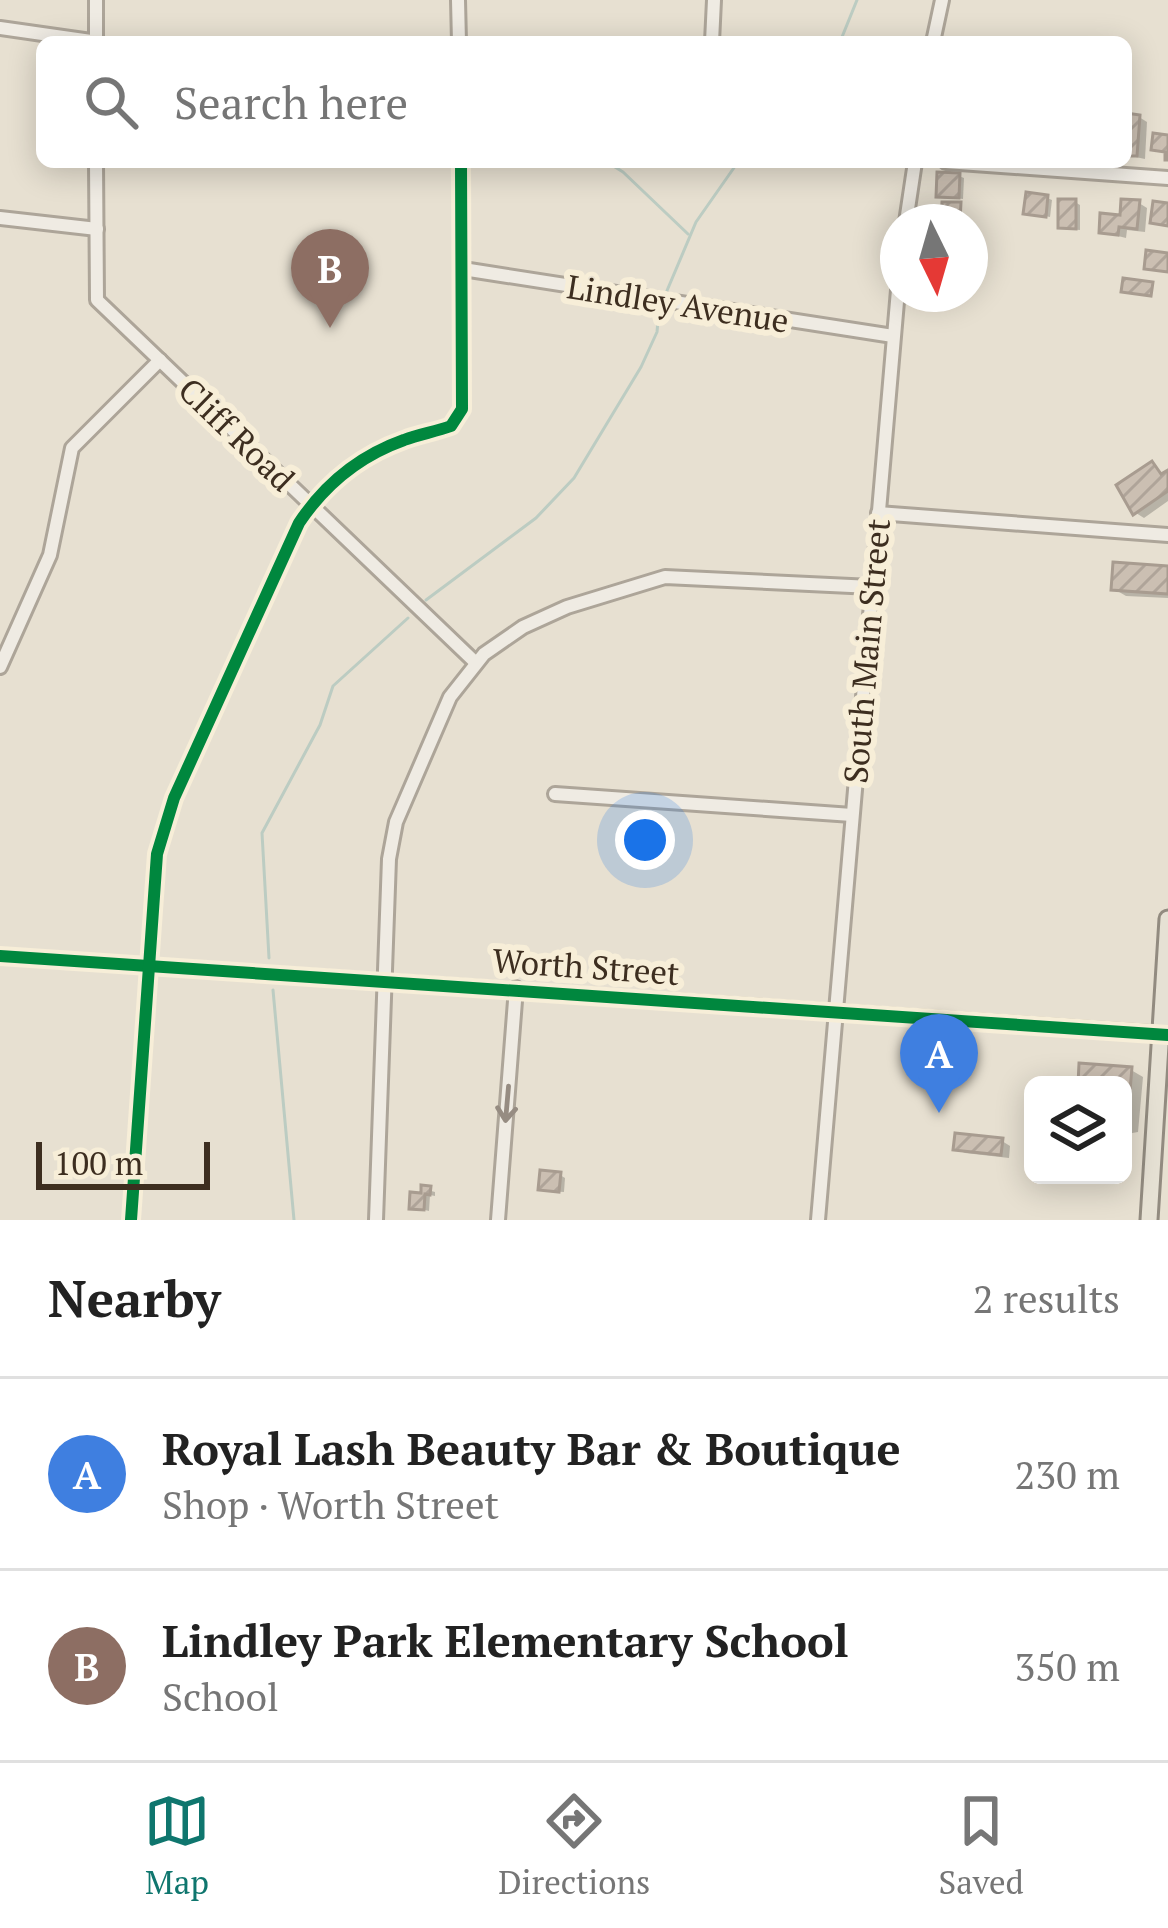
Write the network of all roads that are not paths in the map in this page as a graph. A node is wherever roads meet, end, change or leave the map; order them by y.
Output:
1 (96, 0) edge
2 (458, 0) edge
3 (714, 0) edge
4 (942, 0) edge
5 (0, 28) edge
6 (55, 36) edge
7 (97, 36) edge
8 (459, 36) edge
9 (712, 36) edge
10 (934, 36) edge
11 (96, 168) edge
12 (461, 168) edge
13 (914, 168) edge
14 (1029, 168) edge
15 (1168, 178) edge
16 (909, 204) edge
17 (0, 218) edge
18 (97, 229) junction
19 (463, 269) junction
20 (896, 312) edge
21 (893, 336) junction
22 (160, 360) junction
23 (311, 505) junction
24 (878, 514) junction
25 (1168, 535) edge
26 (872, 587) junction
27 (476, 663) junction
28 (0, 667) edge
29 (556, 794) dead end
30 (852, 815) junction
31 (1168, 919) edge
32 (0, 956) edge
33 (149, 966) junction
34 (386, 980) junction
35 (516, 988) junction
36 (835, 1011) junction
37 (1164, 1034) edge
38 (130, 1220) edge
39 (376, 1220) edge
40 (498, 1220) edge
41 (818, 1220) edge
42 (1149, 1220) edge

1 - 7 street
2 - 8 street
3 - 9 street
4 - 10 street
5 - 6 street
11 - 18 street, Cliff Road
12 - 19 street
13 - 16 street
14 - 15 street
17 - 18 street
18 - 22 street, Cliff Road
19 - 21 street, Lindley Avenue
19 - 23 street
20 - 21 street, South Main Street
21 - 24 street, South Main Street
22 - 23 street, Cliff Road
22 - 28 street
23 - 27 street, Cliff Road
23 - 33 street
24 - 25 street
24 - 26 street, South Main Street
26 - 27 street
26 - 30 street, South Main Street
27 - 34 street
29 - 30 street
30 - 36 street, South Main Street
31 - 37 main road
32 - 33 street, Worth Street
33 - 34 street, Worth Street
33 - 38 street
34 - 35 street, Worth Street
34 - 39 street
35 - 36 street, Worth Street
35 -> 40 street
36 - 37 street, Worth Street
36 - 41 street, South Main Street
37 - 42 main road

